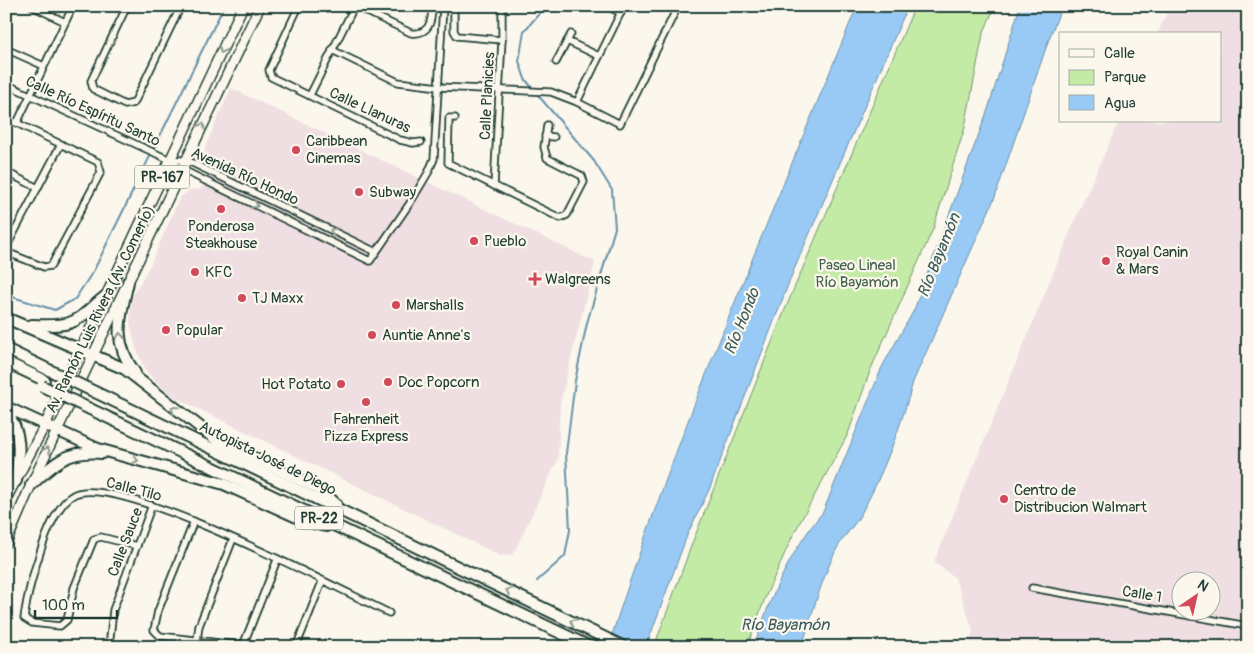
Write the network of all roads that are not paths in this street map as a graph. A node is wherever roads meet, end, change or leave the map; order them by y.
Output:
1 (32, 6) edge
2 (73, 6) edge
3 (127, 6) edge
4 (181, 6) edge
5 (243, 6) edge
6 (260, 6) edge
7 (299, 6) edge
8 (432, 6) edge
9 (443, 6) edge
10 (454, 6) edge
11 (502, 6) edge
12 (606, 6) edge
13 (624, 6) edge
14 (678, 6) edge
15 (621, 13) junction
16 (65, 22) junction
17 (571, 34) dead end
18 (502, 40) junction
19 (567, 41) junction
20 (6, 49) edge
21 (332, 50) junction
22 (599, 56) junction
23 (556, 62) dead end
24 (44, 66) junction
25 (6, 84) edge
26 (439, 87) junction
27 (500, 90) junction
28 (30, 95) junction
29 (310, 95) junction
30 (577, 102) junction
31 (6, 118) edge
32 (455, 118) dead end
33 (17, 123) junction
34 (546, 124) dead end
35 (545, 136) junction
36 (554, 137) dead end
37 (421, 142) dead end
38 (61, 144) junction
39 (170, 160) junction
40 (186, 160) junction
41 (181, 169) junction
42 (6, 172) edge
43 (494, 186) junction
44 (38, 188) junction
45 (6, 248) edge
46 (6, 252) edge
47 (376, 252) junction
48 (128, 282) junction
49 (106, 296) junction
50 (6, 318) edge
51 (26, 324) junction
52 (81, 348) junction
53 (6, 349) edge
54 (94, 354) junction
55 (6, 356) edge
56 (6, 362) edge
57 (6, 369) edge
58 (45, 378) junction
59 (140, 380) junction
60 (93, 401) junction
61 (6, 407) edge
62 (6, 412) edge
63 (45, 425) junction
64 (57, 430) junction
65 (114, 454) junction
66 (16, 481) junction
67 (31, 485) junction
68 (6, 499) edge
69 (152, 505) junction
70 (350, 514) junction
71 (194, 521) junction
72 (344, 530) junction
73 (381, 530) junction
74 (233, 539) junction
75 (6, 543) edge
76 (137, 546) junction
77 (277, 560) junction
78 (322, 582) junction
79 (1032, 588) dead end
80 (389, 613) dead end
81 (546, 626) junction
82 (1248, 626) edge
83 (197, 640) junction
84 (109, 647) edge
85 (296, 647) edge
86 (590, 647) edge
87 (624, 647) edge

1 - 16 street
2 - 16 street
3 - 4 street
5 -> 39 main road, Av. Ramón Luis Rivera (Av. Comerío) / PR-167
40 -> 6 main road, Av. Ramón Luis Rivera (Av. Comerío) / PR-167
7 - 29 street, Calle Llanuras
8 - 21 street
9 - 26 street
10 - 18 street
11 - 18 street, Calle Planicies
12 - 15 street
13 - 15 street
14 - 30 street
15 - 22 street
16 - 24 street
17 - 19 street
18 - 27 street, Calle Planicies
19 - 22 street
19 - 23 street
20 - 24 street
21 - 26 street
21 - 29 street
22 - 30 street
24 - 28 street
25 - 28 street, Calle Río Espíritu Santo
26 - 27 street
26 - 47 street
27 - 30 street
27 - 43 street, Calle Planicies
28 - 33 street
28 - 39 street, Calle Río Espíritu Santo
29 - 37 street, Calle Llanuras
31 - 33 street
32 - 43 street
33 - 38 street
34 - 35 street
35 - 36 street
35 - 43 street
38 - 44 street
38 - 46 street
39 - 40 street, Avenida Río Hondo
39 - 41 street, Avenida Río Hondo
39 - 49 main road, Av. Ramón Luis Rivera (Av. Comerío) / PR-167
40 - 41 main road, Av. Ramón Luis Rivera (Av. Comerío) / PR-167
47 -> 40 street, Avenida Río Hondo
41 -> 47 street, Avenida Río Hondo
41 - 48 main road, Av. Ramón Luis Rivera (Av. Comerío) / PR-167
42 - 44 street
44 - 45 street
48 - 54 main road, Av. Ramón Luis Rivera (Av. Comerío) / PR-167
59 -> 48 highway
49 - 51 highway
49 - 52 main road, Av. Ramón Luis Rivera (Av. Comerío) / PR-167
50 - 51 highway
51 - 52 highway
52 - 54 highway
52 - 63 main road, Av. Ramón Luis Rivera (Av. Comerío) / PR-167
53 - 58 highway, Autopista José de Diego / PR-22
54 - 59 highway
54 - 64 main road, Av. Ramón Luis Rivera (Av. Comerío) / PR-167
55 - 58 highway
56 - 58 highway
57 - 58 highway, Autopista José de Diego / PR-22
58 - 60 highway, Autopista José de Diego / PR-22, bridge
58 - 60 highway, Autopista José de Diego / PR-22, bridge
70 -> 59 highway
60 - 70 highway, Autopista José de Diego / PR-22
60 - 72 highway, Autopista José de Diego / PR-22
60 - 73 highway
60 - 81 highway
61 - 63 highway
62 - 66 highway
63 - 64 highway
63 - 66 main road, Av. Ramón Luis Rivera (Av. Comerío) / PR-167
64 - 65 highway
67 -> 64 main road, Av. Ramón Luis Rivera (Av. Comerío) / PR-167
65 - 67 highway
65 -> 72 highway
66 - 68 main road, Av. Ramón Luis Rivera (Av. Comerío) / PR-167
67 - 75 main road, Av. Ramón Luis Rivera (Av. Comerío) / PR-167
69 - 71 street, Calle Tilo
69 - 76 street, Calle Sauce
69 - 76 street, Calle Tilo
70 - 73 highway, Autopista José de Diego / PR-22
71 - 74 street, Calle Tilo
71 - 83 street
72 - 81 highway, Autopista José de Diego / PR-22
87 -> 73 highway, Autopista José de Diego / PR-22
74 - 77 street, Calle Tilo
74 - 83 street
76 - 84 street, Calle Sauce
77 - 78 street, Calle Tilo
77 - 83 street
78 - 80 street, Calle Tilo
78 - 85 street
79 - 82 street, Calle 1
81 - 86 highway, Autopista José de Diego / PR-22

